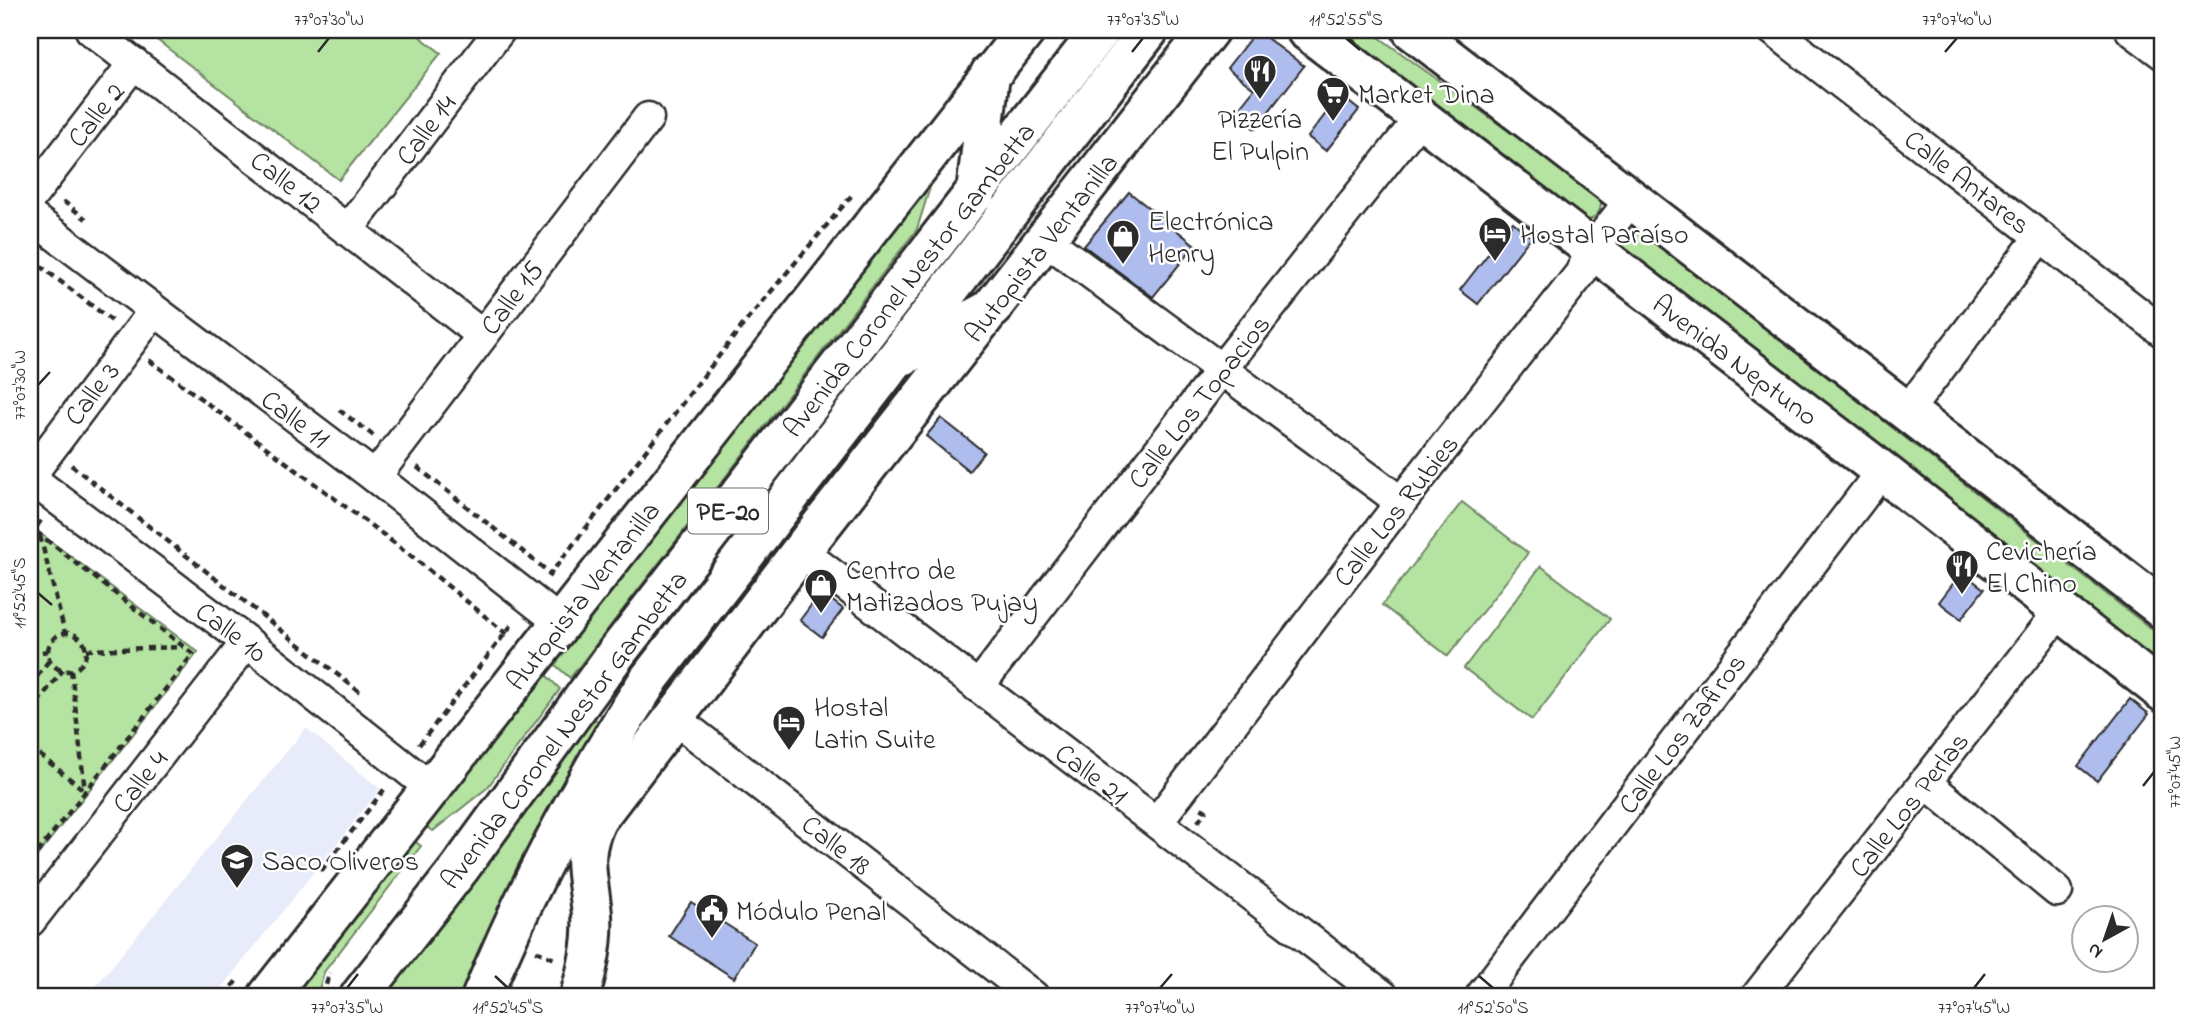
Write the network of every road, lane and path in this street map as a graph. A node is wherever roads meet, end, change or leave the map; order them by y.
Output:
1 (91, 30) edge
2 (1026, 30) edge
3 (1101, 30) edge
4 (1149, 30) edge
5 (1209, 30) edge
6 (1306, 30) edge
7 (1412, 30) edge
8 (1773, 30) edge
9 (2131, 30) edge
10 (488, 34) edge
11 (2163, 54) edge
12 (135, 63) junction
13 (990, 74) junction
14 (1420, 117) junction
15 (648, 118) dead end
16 (854, 192) dead end
17 (976, 194) junction
18 (30, 198) edge
19 (1632, 198) junction
20 (30, 216) edge
21 (349, 228) junction
22 (2040, 237) junction
23 (1046, 240) junction
24 (1592, 250) junction
25 (30, 258) edge
26 (993, 308) junction
27 (154, 311) junction
28 (113, 322) dead end
29 (2163, 332) edge
30 (482, 335) junction
31 (147, 358) dead end
32 (894, 361) junction
33 (1220, 371) junction
34 (1908, 410) junction
35 (406, 458) dead end
36 (68, 462) dead end
37 (1882, 471) junction
38 (30, 477) edge
39 (375, 477) junction
40 (1401, 502) junction
41 (40, 535) junction
42 (30, 536) edge
43 (801, 551) junction
44 (551, 574) junction
45 (542, 585) dead end
46 (2163, 609) edge
47 (2060, 611) junction
48 (517, 618) dead end
49 (561, 623) junction
50 (65, 633) junction
51 (505, 634) junction
52 (247, 642) junction
53 (515, 642) dead end
54 (185, 647) junction
55 (86, 650) junction
56 (48, 651) junction
57 (30, 654) edge
58 (50, 659) junction
59 (63, 670) junction
60 (71, 670) junction
61 (30, 687) edge
62 (978, 687) junction
63 (2163, 692) edge
64 (362, 694) dead end
65 (30, 712) edge
66 (674, 718) junction
67 (411, 736) dead end
68 (420, 744) junction
69 (30, 747) edge
70 (414, 753) dead end
71 (1925, 782) junction
72 (431, 788) junction
73 (85, 791) junction
74 (1157, 822) junction
75 (30, 862) edge
76 (2057, 891) dead end
77 (30, 921) edge
78 (1440, 991) dead end
79 (268, 996) edge
80 (360, 996) edge
81 (482, 996) edge
82 (580, 996) edge
83 (1033, 996) edge
84 (1383, 996) edge
85 (1437, 996) edge
86 (1481, 996) edge
87 (1757, 996) edge

1 - 12 street, Calle 12
2 - 13 main road, Autopista Ventanilla
3 - 17 main road, Avenida Coronel Nestor Gambetta / PE-20
4 - 32 main road, Avenida Coronel Nestor Gambetta / PE-20
5 - 23 main road, Autopista Ventanilla
6 - 14 main road, Avenida Neptuno
7 - 19 main road
8 - 22 street, Calle Antares
9 - 11 street
10 - 21 street, Calle 14
12 - 18 street, Calle 2
12 - 21 street, Calle 12
13 - 17 main road
13 - 49 main road, Autopista Ventanilla
14 - 24 main road, Avenida Neptuno
14 - 33 street, Calle Los Topacios
15 - 30 street, Calle 15
16 - 44 path
17 - 80 main road, Avenida Coronel Nestor Gambetta / PE-20
19 - 24 street, Calle Los Rubies
19 - 34 main road
20 - 27 street, Calle 11
21 - 30 street, Calle 12
22 - 29 street, Calle Antares
22 - 34 street
23 - 26 main road, Autopista Ventanilla
23 - 33 street
24 - 37 main road, Avenida Neptuno
24 - 40 street, Calle Los Rubies
25 - 28 path
26 - 32 main road
26 - 43 main road, Autopista Ventanilla
27 - 38 street, Calle 3
27 - 39 street, Calle 11
30 - 39 street, Calle 15
31 - 51 path
32 - 81 main road, Avenida Coronel Nestor Gambetta / PE-20
33 - 40 street
33 - 62 street, Calle Los Topacios
34 - 46 main road
35 - 44 path
36 - 64 path
37 - 47 main road, Avenida Neptuno
37 - 86 street, Calle Los Zafiros
38 - 52 street, Calle 10
39 - 49 street, Calle 11
40 - 74 street, Calle Los Rubies
41 - 42 path
41 - 50 path
41 - 54 path
43 - 62 street, Calle 21
43 - 66 main road, Autopista Ventanilla
44 - 45 path
47 - 63 main road, Avenida Neptuno
47 - 71 street, Calle Los Perlas
48 - 51 path
49 - 72 main road, Autopista Ventanilla
50 - 55 path
50 - 56 path
51 - 53 path
51 - 68 path
52 - 72 street, Calle 10
52 - 77 street, Calle 4
54 - 55 path
54 - 73 path
55 - 60 path
56 - 57 path
56 - 58 path
58 - 59 path
58 - 61 path
59 - 60 path
59 - 65 path
60 - 73 path
62 - 74 street, Calle 21
66 - 82 main road, Autopista Ventanilla
66 - 83 street, Calle 18
67 - 68 path
68 - 70 path
69 - 73 path
71 - 76 street
71 - 87 street, Calle Los Perlas
72 - 79 main road, Autopista Ventanilla
73 - 75 path
74 - 84 street, Calle 21
78 - 85 path

